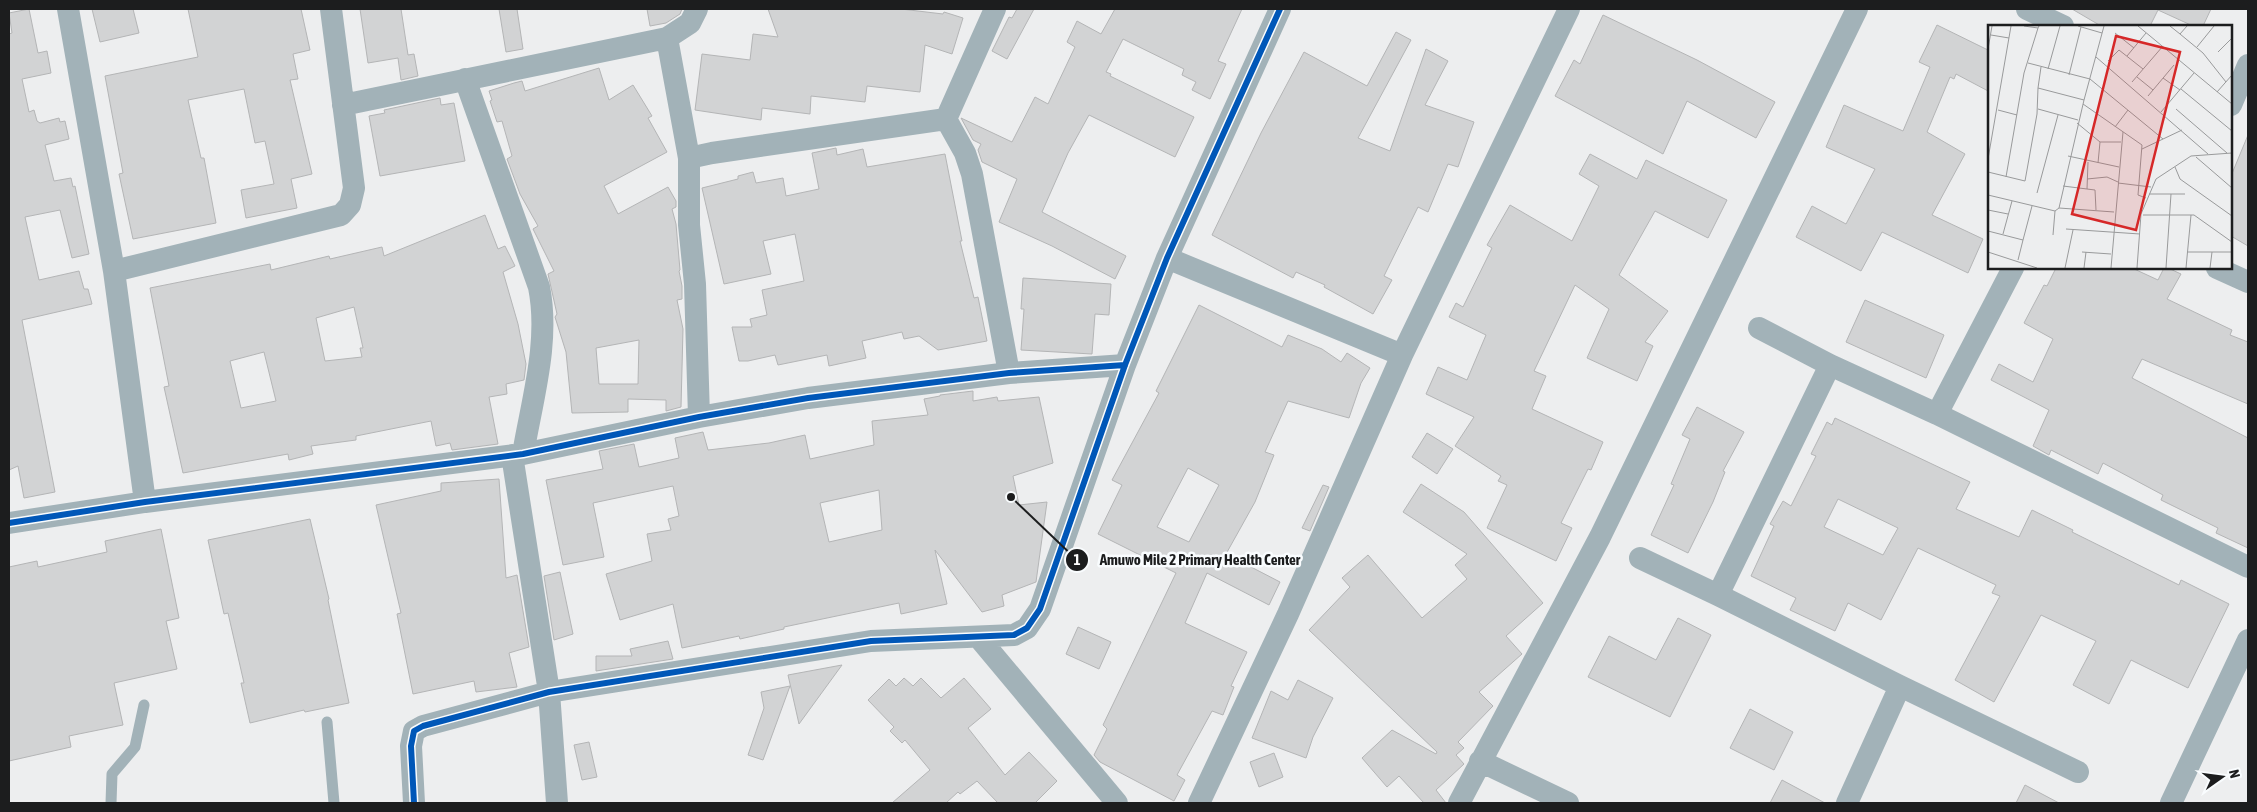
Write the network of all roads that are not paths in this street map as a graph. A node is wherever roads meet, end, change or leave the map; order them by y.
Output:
1 (68, 9) edge
2 (331, 9) edge
3 (697, 9) edge
4 (995, 9) edge
5 (1280, 9) edge
6 (1569, 9) edge
7 (1857, 9) edge
8 (2027, 9) edge
9 (2061, 25) edge
10 (667, 38) junction
11 (2248, 65) edge
12 (465, 79) junction
13 (2232, 103) edge
14 (343, 105) junction
15 (946, 118) junction
16 (689, 158) junction
17 (1167, 258) junction
18 (2012, 269) edge
19 (2219, 269) edge
20 (114, 270) junction
21 (2248, 282) edge
22 (1759, 328) dead end
23 (1402, 355) junction
24 (1125, 365) junction
25 (1830, 365) junction
26 (1009, 373) junction
27 (1937, 414) junction
28 (699, 417) junction
29 (518, 454) junction
30 (145, 502) junction
31 (9, 523) edge
32 (1640, 558) dead end
33 (2248, 567) edge
34 (1718, 594) junction
35 (979, 638) junction
36 (2248, 640) edge
37 (1900, 686) junction
38 (549, 692) junction
39 (144, 705) dead end
40 (327, 722) dead end
41 (1480, 761) junction
42 (2078, 772) dead end
43 (111, 803) edge
44 (334, 803) edge
45 (414, 803) edge
46 (557, 803) edge
47 (1117, 803) edge
48 (1199, 803) edge
49 (1459, 803) edge
50 (1568, 803) edge
51 (1847, 803) edge
52 (2171, 803) edge

1 - 20 street
2 - 14 street
3 - 10 street
4 - 15 street
5 - 17 street
6 - 23 street
7 - 41 street
8 - 9 street
10 - 12 street
10 - 16 street
11 - 13 street
12 - 14 street
12 - 29 street
14 - 20 street
15 - 16 street
15 - 26 street
16 - 28 street
17 - 23 street
17 - 24 street
18 - 27 street
19 - 21 street
20 - 30 street
22 - 25 street
23 - 48 street
24 - 26 street
24 - 35 street
25 - 27 street
25 - 34 street
26 - 28 street
27 - 33 street
28 - 29 street
29 - 30 street
29 - 38 street
30 - 31 street
32 - 34 street
34 - 37 street
35 - 38 street
35 - 47 street
36 - 52 street
37 - 42 street
37 - 51 street
38 - 45 street
38 - 46 street
39 - 43 lane
40 - 44 lane
41 - 49 street
41 - 50 street

